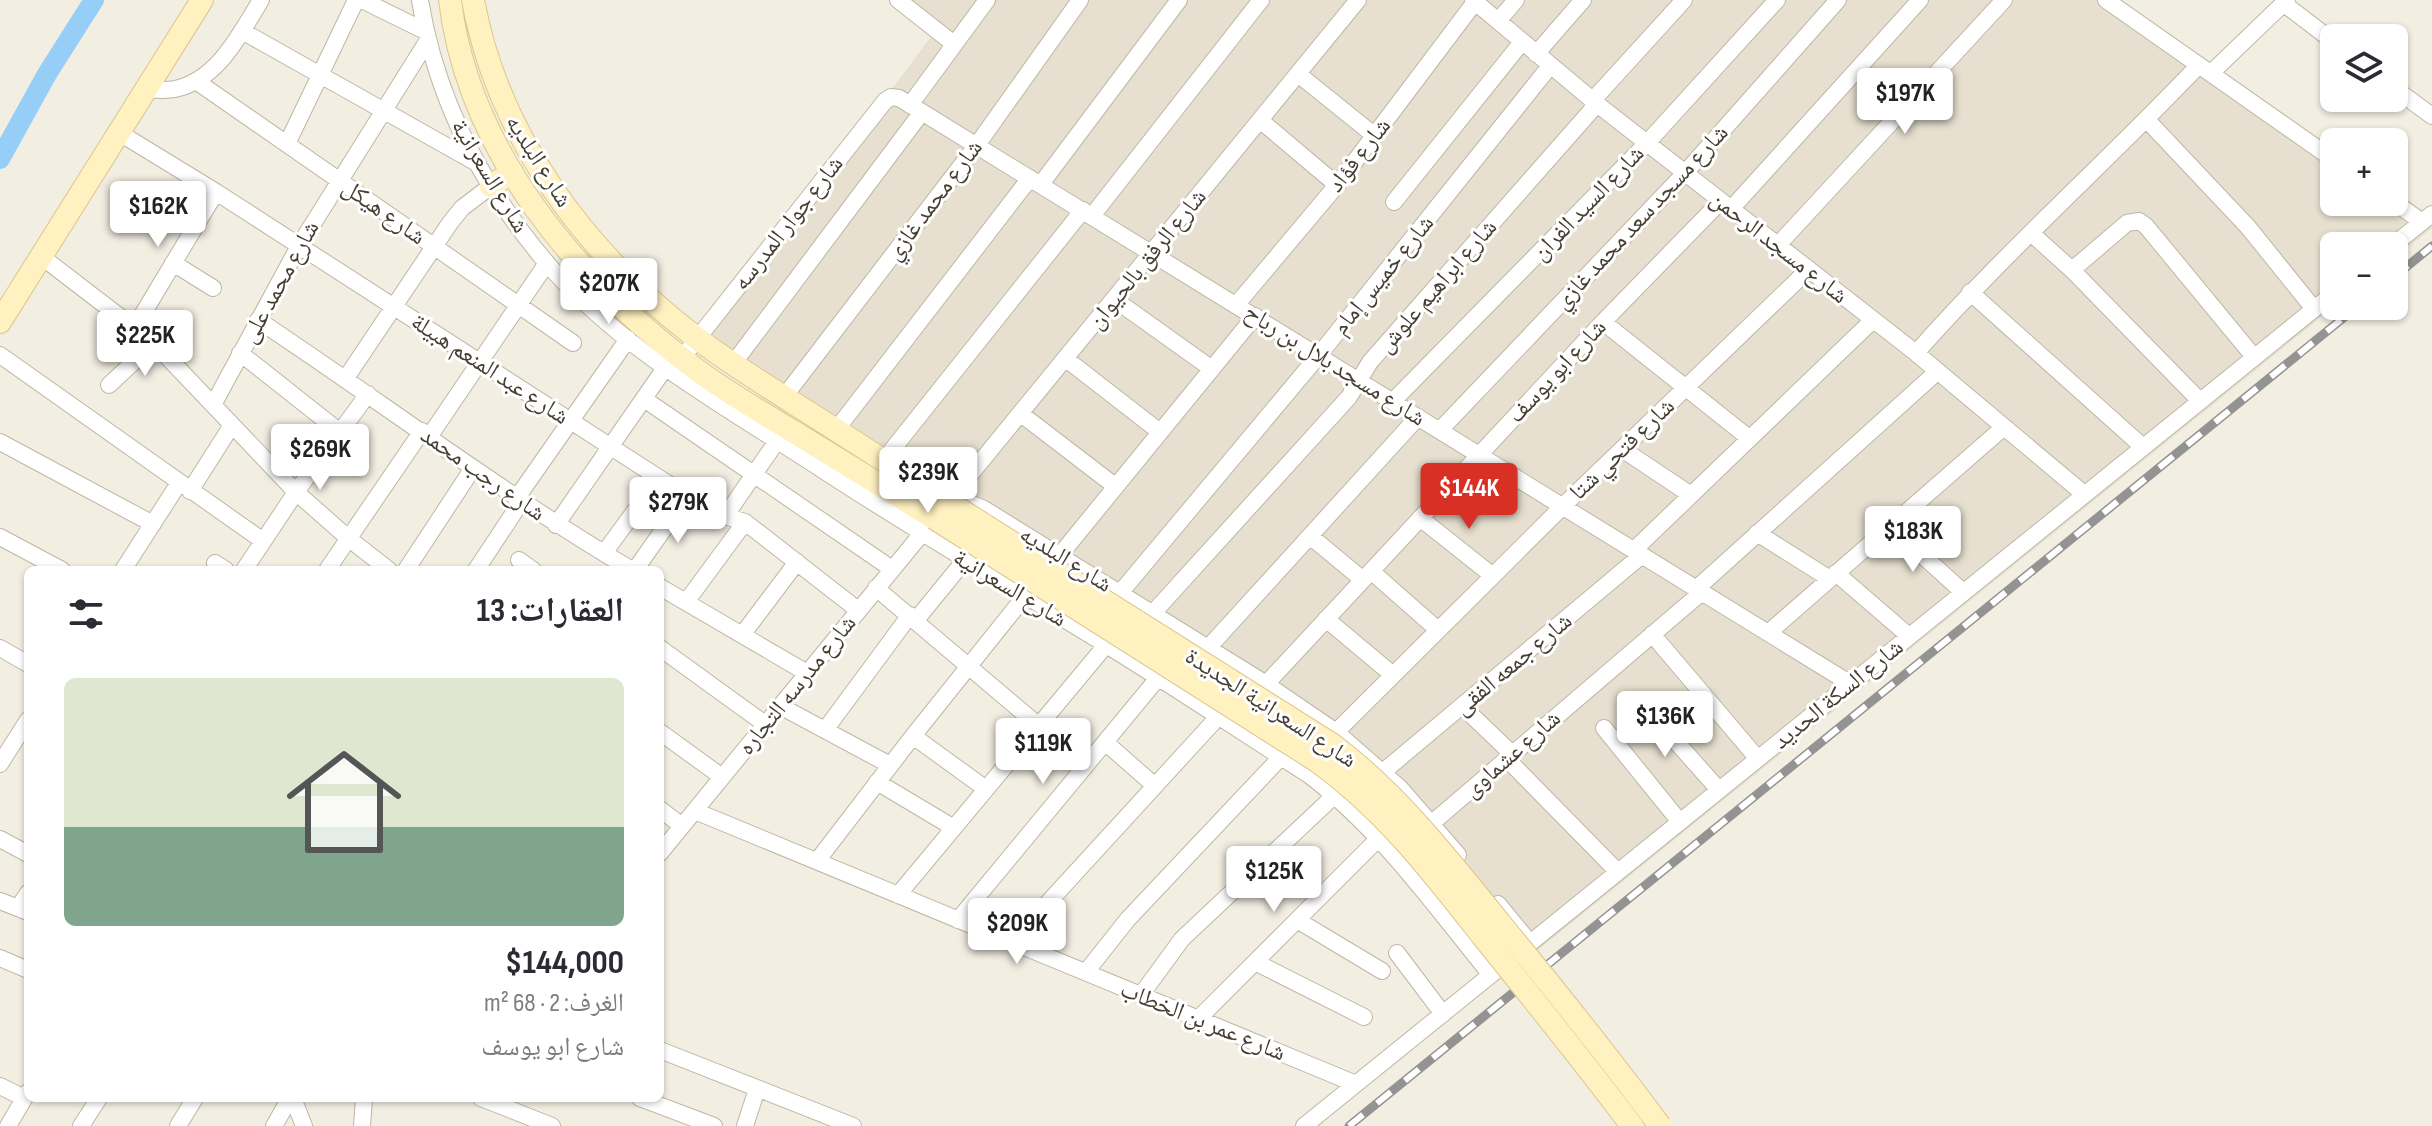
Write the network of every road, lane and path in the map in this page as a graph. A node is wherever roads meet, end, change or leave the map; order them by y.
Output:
1 (202, 0) edge
2 (261, 0) edge
3 (359, 0) edge
4 (420, 0) edge
5 (450, 0) edge
6 (473, 0) edge
7 (987, 0) edge
8 (1080, 0) edge
9 (1179, 0) edge
10 (1261, 0) edge
11 (1358, 0) edge
12 (1516, 0) edge
13 (1583, 0) edge
14 (1684, 0) edge
15 (1777, 0) edge
16 (1838, 0) edge
17 (1920, 0) edge
18 (2004, 0) edge
19 (2106, 0) edge
20 (1474, 1) edge
21 (905, 2) edge
22 (2285, 2) edge
23 (1498, 21) junction
24 (242, 31) junction
25 (2320, 31) edge
26 (426, 35) junction
27 (1522, 42) junction
28 (954, 44) junction
29 (1536, 54) junction
30 (1550, 66) junction
31 (2205, 69) junction
32 (1298, 74) junction
33 (320, 75) junction
34 (196, 81) junction
35 (143, 90) junction
36 (2408, 98) edge
37 (1595, 102) junction
38 (910, 105) junction
39 (382, 110) junction
40 (2432, 116) edge
41 (1260, 120) junction
42 (2147, 120) junction
43 (118, 132) junction
44 (1375, 136) junction
45 (1647, 143) junction
46 (287, 144) junction
47 (977, 145) junction
48 (2320, 150) edge
49 (476, 163) junction
50 (512, 172) junction
51 (1685, 173) junction
52 (339, 180) junction
53 (1035, 181) junction
54 (1337, 185) junction
55 (491, 186) junction
56 (216, 192) junction
57 (1394, 202) dead end
58 (1726, 205) junction
59 (2408, 209) edge
60 (1088, 213) junction
61 (2427, 218) edge
62 (2408, 233) edge
63 (2032, 234) junction
64 (299, 246) junction
65 (434, 246) junction
66 (1777, 246) junction
67 (1152, 252) junction
68 (42, 257) junction
69 (173, 263) junction
70 (547, 263) junction
71 (1809, 269) junction
72 (2072, 270) junction
73 (213, 288) dead end
74 (1970, 292) junction
75 (1114, 299) junction
76 (1237, 304) junction
77 (2320, 304) edge
78 (518, 305) junction
79 (393, 307) junction
80 (2314, 309) junction
81 (1255, 316) junction
82 (258, 320) junction
83 (1873, 320) junction
84 (0, 322) edge
85 (1603, 322) junction
86 (135, 327) junction
87 (697, 338) junction
88 (628, 339) junction
89 (154, 343) junction
90 (573, 343) dead end
91 (240, 353) junction
92 (1916, 353) junction
93 (0, 355) edge
94 (1319, 355) junction
95 (2254, 357) junction
96 (1066, 359) junction
97 (479, 362) junction
98 (673, 363) junction
99 (733, 364) junction
100 (1212, 369) junction
101 (1938, 371) junction
102 (346, 378) junction
103 (1359, 380) junction
104 (109, 385) dead end
105 (1685, 387) junction
106 (368, 394) junction
107 (784, 397) junction
108 (644, 399) junction
109 (1393, 401) junction
110 (2200, 401) junction
111 (213, 405) junction
112 (1021, 414) junction
113 (1418, 417) junction
114 (571, 421) junction
115 (232, 425) junction
116 (2004, 427) junction
117 (836, 430) junction
118 (1440, 430) junction
119 (340, 432) junction
120 (1160, 432) junction
121 (425, 434) junction
122 (1749, 438) junction
123 (777, 441) junction
124 (0, 442) edge
125 (610, 446) junction
126 (2143, 447) junction
127 (1622, 449) junction
128 (1479, 455) junction
129 (884, 460) junction
130 (473, 468) junction
131 (754, 474) junction
132 (659, 478) junction
133 (1115, 486) junction
134 (184, 487) junction
135 (296, 492) junction
136 (2084, 494) junction
137 (1691, 495) junction
138 (687, 496) junction
139 (518, 500) junction
140 (1563, 506) junction
141 (726, 515) junction
142 (934, 518) junction
143 (1420, 518) junction
144 (745, 522) junction
145 (153, 524) junction
146 (556, 525) junction
147 (1890, 526) junction
148 (1757, 533) junction
149 (1310, 536) junction
150 (0, 537) edge
151 (348, 538) junction
152 (263, 541) junction
153 (1638, 552) junction
154 (604, 553) junction
155 (1060, 555) junction
156 (519, 560) dead end
157 (965, 560) junction
158 (797, 562) junction
159 (54, 566) edge
160 (126, 566) edge
161 (247, 566) edge
162 (330, 566) edge
163 (384, 566) edge
164 (409, 566) edge
165 (478, 566) edge
166 (527, 566) edge
167 (627, 566) edge
168 (637, 566) edge
169 (892, 569) junction
170 (1367, 576) junction
171 (1493, 576) junction
172 (1833, 576) junction
173 (876, 588) junction
174 (664, 589) edge
175 (1699, 590) junction
176 (1963, 592) junction
177 (1120, 593) junction
178 (1025, 596) junction
179 (686, 602) junction
180 (858, 610) junction
181 (1153, 613) junction
182 (913, 617) junction
183 (1326, 619) junction
184 (1438, 630) junction
185 (1768, 633) junction
186 (1652, 634) junction
187 (742, 635) junction
188 (1909, 636) junction
189 (1106, 645) junction
190 (0, 648) edge
191 (1208, 648) junction
192 (664, 651) edge
193 (24, 662) edge
194 (969, 666) junction
195 (807, 673) junction
196 (1393, 675) junction
197 (1158, 678) junction
198 (1266, 684) junction
199 (1851, 684) junction
200 (1640, 701) dead end
201 (780, 706) junction
202 (1463, 707) junction
203 (1219, 716) junction
204 (765, 724) junction
205 (24, 725) edge
206 (1039, 726) junction
207 (1604, 728) dead end
208 (825, 730) junction
209 (1336, 732) junction
210 (664, 735) edge
211 (913, 736) junction
212 (1105, 742) junction
213 (5, 746) edge
214 (1509, 756) junction
215 (1281, 757) junction
216 (1758, 759) junction
217 (0, 764) edge
218 (890, 765) junction
219 (1384, 771) junction
220 (722, 777) junction
221 (877, 782) junction
222 (1155, 786) junction
223 (986, 789) junction
224 (1719, 790) junction
225 (1335, 795) junction
226 (695, 811) junction
227 (664, 812) edge
228 (1680, 822) junction
229 (1432, 823) junction
230 (682, 826) junction
231 (954, 828) junction
232 (1379, 838) junction
233 (0, 839) edge
234 (664, 848) edge
235 (24, 852) edge
236 (817, 861) junction
237 (1618, 872) junction
238 (898, 895) junction
239 (0, 901) edge
240 (23, 910) edge
241 (958, 920) junction
242 (1297, 920) junction
243 (1012, 942) junction
244 (1530, 943) junction
245 (1397, 953) dead end
246 (0, 958) edge
247 (1255, 962) junction
248 (24, 968) edge
249 (1382, 971) dead end
250 (1086, 972) junction
251 (1491, 975) junction
252 (1141, 995) junction
253 (1443, 1014) junction
254 (1364, 1017) dead end
255 (1198, 1019) junction
256 (664, 1052) edge
257 (1356, 1084) junction
258 (0, 1086) edge
259 (757, 1089) junction
260 (24, 1094) edge
261 (24, 1099) edge
262 (96, 1102) edge
263 (193, 1102) edge
264 (289, 1102) edge
265 (294, 1102) edge
266 (364, 1102) edge
267 (491, 1102) edge
268 (651, 1102) edge
269 (13, 1124) edge
270 (847, 1125) edge
271 (81, 1126) edge
272 (178, 1126) edge
273 (274, 1126) edge
274 (304, 1126) edge
275 (362, 1126) edge
276 (552, 1126) edge
277 (714, 1126) edge
278 (745, 1126) edge
279 (1304, 1126) edge
280 (1632, 1126) edge
281 (1660, 1126) edge

1 - 35 street
2 - 24 street
3 - 26 street
3 - 33 street
4 - 26 street, شارع السعرانية
5 - 50 street, شارع البلديه
6 - 87 street, شارع البلديه
7 - 28 street
8 - 47 street, شارع محمد غازي
9 - 53 street
10 - 60 street
11 - 32 street, شارع الرفق بالحيوان
12 - 23 street
13 - 29 street
14 - 37 street, شارع ابراهيم علوش
15 - 45 street, شارع السيد الفران
16 - 51 street, شارع مسجد سعد محمد غازي
17 - 58 street, شارع ابو يوسف
18 - 66 street
19 - 31 street
20 - 23 street, شارع مسجد الرحمن
20 - 44 street, شارع فؤاد
21 - 28 street
22 - 25 street
22 - 31 street
23 - 27 street, شارع مسجد الرحمن
24 - 33 street
24 - 34 street
26 - 39 street, شارع محمد على
26 - 49 street, شارع السعرانية
27 - 29 street, شارع مسجد الرحمن
27 - 57 street
28 - 38 street
29 - 30 street, شارع مسجد الرحمن
30 - 37 street, شارع مسجد الرحمن
30 - 94 street, شارع خميس إمام
31 - 42 street
31 - 48 street
32 - 41 street, شارع الرفق بالحيوان
32 - 44 street
33 - 39 street
33 - 46 street
34 - 35 street
34 - 46 street, شارع هيكل
35 - 43 street
36 - 40 street
37 - 45 street, شارع مسجد الرحمن
37 - 103 street, شارع ابراهيم علوش
38 - 47 street, شارع مسجد بلال بن رباح
38 - 87 street, شارع جوار المدرسه
38 - 99 street
39 - 49 street
39 - 52 street, شارع محمد على
41 - 54 street
41 - 67 street, شارع الرفق بالحيوان
42 - 63 street
42 - 80 street
43 - 56 street, شارع عبد المنعم هبيلة
43 - 68 street
44 - 54 street, شارع فؤاد
45 - 51 street, شارع مسجد الرحمن
45 - 109 street, شارع السيد الفران
46 - 52 street, شارع هيكل
47 - 53 street, شارع مسجد بلال بن رباح
47 - 107 street, شارع محمد غازي
49 - 55 street, شارع السعرانية
50 - 55 street
50 - 98 street, شارع البلديه
51 - 58 street, شارع مسجد الرحمن
51 - 118 street, شارع مسجد سعد محمد غازي
52 - 64 street, شارع محمد على
52 - 65 street, شارع هيكل
53 - 60 street, شارع مسجد بلال بن رباح
53 - 117 street
54 - 76 street, شارع فؤاد
55 - 65 street
55 - 70 street, شارع السعرانية
56 - 64 street, شارع عبد المنعم هبيلة
56 - 69 street
58 - 66 street, شارع مسجد الرحمن
58 - 85 street, شارع ابو يوسف
59 - 61 street
60 - 67 street, شارع مسجد بلال بن رباح
60 - 129 street
61 - 62 street
63 - 72 street
63 - 74 street
64 - 79 street, شارع عبد المنعم هبيلة
64 - 82 street, شارع محمد على
65 - 78 street, شارع هيكل
65 - 79 street
66 - 71 street, شارع مسجد الرحمن
67 - 75 street, شارع الرفق بالحيوان
67 - 76 street, شارع مسجد بلال بن رباح
68 - 84 street
68 - 86 street
69 - 73 street
69 - 86 street
70 - 78 street
70 - 88 street, شارع السعرانية
71 - 83 street, شارع مسجد الرحمن
71 - 105 street, شارع فتحي شتا
72 - 95 street
72 - 110 street
74 - 92 street
74 - 126 street
75 - 96 street, شارع الرفق بالحيوان
75 - 100 street
76 - 81 street, شارع مسجد بلال بن رباح
77 - 80 street, شارع السكة الحديد
78 - 90 street, شارع هيكل
78 - 97 street
79 - 97 street, شارع عبد المنعم هبيلة
79 - 102 street
80 - 95 street, شارع السكة الحديد
81 - 94 street, شارع مسجد بلال بن رباح
81 - 100 street
82 - 91 street, شارع محمد على
82 - 102 street, شارع رجب محمد
83 - 92 street, شارع مسجد الرحمن
83 - 122 street, شارع جمعه الفقى
85 - 105 street
85 - 128 street, شارع ابو يوسف
86 - 89 street
87 - 98 street, شارع جوار المدرسه
87 - 99 street, شارع البلديه
88 - 98 street, شارع السعرانية
88 - 114 street
89 - 104 street
89 - 111 street
91 - 111 street, شارع محمد على
91 - 119 street
92 - 101 street, شارع مسجد الرحمن
93 - 134 street
94 - 103 street, شارع مسجد بلال بن رباح
94 - 177 street, شارع خميس إمام
95 - 110 street, شارع السكة الحديد
96 - 112 street, شارع الرفق بالحيوان
96 - 120 street
97 - 114 street, شارع عبد المنعم هبيلة
97 - 121 street
98 - 108 street, شارع جوار المدرسه
98 - 123 street, شارع السعرانية
98 - 142 street, شارع البلديه
99 - 107 street, شارع البلديه
100 - 120 street
101 - 116 street, شارع مسجد الرحمن
101 - 148 street, شارع عشماوى
102 - 106 street, شارع رجب محمد
103 - 109 street, شارع مسجد بلال بن رباح
103 - 181 street, شارع ابراهيم علوش
105 - 122 street
105 - 127 street, شارع فتحي شتا
106 - 119 street
106 - 121 street, شارع رجب محمد
107 - 117 street, شارع البلديه
108 - 125 street, شارع جوار المدرسه
108 - 131 street
109 - 113 street, شارع مسجد بلال بن رباح
110 - 126 street, شارع السكة الحديد
111 - 115 street
112 - 133 street
112 - 142 street, شارع الرفق بالحيوان
113 - 118 street, شارع مسجد بلال بن رباح
113 - 149 street
114 - 125 street, شارع عبد المنعم هبيلة
114 - 139 street
115 - 134 street
115 - 135 street
116 - 136 street, شارع مسجد الرحمن
116 - 147 street
117 - 129 street, شارع البلديه
118 - 128 street, شارع مسجد بلال بن رباح
119 - 135 street
120 - 133 street
121 - 130 street, شارع رجب محمد
121 - 151 street
122 - 137 street, شارع جمعه الفقى
123 - 131 street
123 - 142 street, شارع السعرانية
124 - 145 street
125 - 132 street, شارع عبد المنعم هبيلة
125 - 146 street, شارع جوار المدرسه
126 - 136 street, شارع السكة الحديد
127 - 137 street
127 - 140 street, شارع فتحي شتا
128 - 140 street, شارع مسجد بلال بن رباح
128 - 143 street, شارع ابو يوسف
129 - 142 street, شارع البلديه
130 - 139 street, شارع رجب محمد
130 - 164 street
131 - 141 street
131 - 169 street
132 - 138 street, شارع عبد المنعم هبيلة
132 - 154 street
133 - 155 street
134 - 145 street
134 - 152 street
135 - 151 street
135 - 152 street
136 - 176 street, شارع السكة الحديد
137 - 153 street, شارع جمعه الفقى
138 - 141 street, شارع عبد المنعم هبيلة
138 - 168 street
139 - 146 street, شارع رجب محمد
139 - 165 street
140 - 153 street, شارع مسجد بلال بن رباح
140 - 171 street, شارع فتحي شتا
141 - 144 street, شارع عبد المنعم هبيلة
142 - 155 street, شارع البلديه
142 - 157 street, شارع السعرانية
142 - 169 street, شارع مدرسه التجاره
142 - 280 street, شارع السعرانية الجديدة, bridge
142 - 281 street, شارع السعرانية الجديدة, bridge
143 - 170 street, شارع ابو يوسف
143 - 171 street
144 - 158 street, شارع عبد المنعم هبيلة
144 - 179 street
145 - 160 street
146 - 154 street, شارع رجب محمد
147 - 172 street
147 - 176 street
148 - 172 street
148 - 175 street, شارع عشماوى
149 - 170 street
149 - 191 street
150 - 159 street
151 - 162 street
151 - 163 street
152 - 161 street
153 - 175 street, شارع مسجد بلال بن رباح
153 - 202 street, شارع جمعه الفقى
154 - 167 street, شارع رجب محمد
155 - 177 street, شارع البلديه
156 - 166 street
157 - 178 street, شارع السعرانية
157 - 182 street
158 - 180 street, شارع عبد المنعم هبيلة
158 - 187 street
169 - 173 street, شارع مدرسه التجاره
170 - 183 street, شارع ابو يوسف
170 - 184 street
171 - 184 street, شارع فتحي شتا
172 - 185 street
172 - 188 street
173 - 180 street, شارع مدرسه التجاره
173 - 182 street
174 - 179 street
175 - 185 street, شارع مسجد بلال بن رباح
175 - 186 street, شارع عشماوى
176 - 188 street, شارع السكة الحديد
177 - 181 street, شارع البلديه
178 - 189 street, شارع السعرانية
178 - 194 street
179 - 187 street
180 - 195 street, شارع مدرسه التجاره
181 - 191 street, شارع البلديه
182 - 194 street
182 - 208 street
183 - 196 street
183 - 198 street, شارع ابو يوسف
184 - 196 street, شارع فتحي شتا
185 - 199 street, شارع مسجد بلال بن رباح
186 - 214 street, شارع عشماوى
186 - 216 street
187 - 195 street
188 - 199 street, شارع السكة الحديد
189 - 197 street, شارع السعرانية
189 - 206 street
190 - 193 street
191 - 198 street, شارع البلديه
192 - 204 street
194 - 206 street
194 - 211 street
195 - 201 street, شارع مدرسه التجاره
196 - 209 street, شارع فتحي شتا
197 - 203 street, شارع السعرانية
197 - 212 street
198 - 209 street, شارع البلديه
199 - 216 street, شارع السكة الحديد
200 - 224 street
201 - 204 street, شارع مدرسه التجاره
201 - 208 street
202 - 214 street
202 - 219 street, شارع جمعه الفقى
203 - 215 street, شارع السعرانية
203 - 222 street
204 - 220 street, شارع مدرسه التجاره
205 - 213 street
206 - 223 street
207 - 228 street
208 - 218 street
209 - 219 street, شارع البلديه
210 - 220 street
211 - 218 street
211 - 223 street
212 - 222 street
212 - 241 street
213 - 217 street
214 - 229 street, شارع عشماوى
214 - 237 street
215 - 225 street, شارع السعرانية
215 - 250 street
216 - 224 street, شارع السكة الحديد
218 - 221 street
219 - 229 street, شارع البلديه
220 - 226 street, شارع مدرسه التجاره
221 - 231 street
221 - 236 street
222 - 243 street
223 - 231 street
224 - 228 street, شارع السكة الحديد
225 - 232 street, شارع السعرانية
225 - 252 street
226 - 230 street, شارع مدرسه التجاره
226 - 236 street, شارع عمر بن الخطاب
227 - 230 street
228 - 237 street, شارع السكة الحديد
229 - 244 street, شارع البلديه
230 - 234 street, شارع مدرسه التجاره
231 - 238 street
232 - 242 street
232 - 251 street, شارع السعرانية
233 - 235 street
236 - 238 street, شارع عمر بن الخطاب
237 - 244 street, شارع السكة الحديد
238 - 241 street, شارع عمر بن الخطاب
239 - 240 street
241 - 243 street, شارع عمر بن الخطاب
242 - 247 street
242 - 249 street
243 - 250 street, شارع عمر بن الخطاب
244 - 251 street, شارع السكة الحديد
245 - 253 street
246 - 248 street
247 - 254 street
247 - 255 street
250 - 252 street, شارع عمر بن الخطاب
251 - 253 street, شارع السكة الحديد
252 - 255 street, شارع عمر بن الخطاب
253 - 257 street, شارع السكة الحديد
255 - 257 street, شارع عمر بن الخطاب
256 - 259 street
257 - 279 street, شارع السكة الحديد
258 - 260 street
259 - 270 street
259 - 278 street
261 - 269 street
262 - 271 street
263 - 272 street
264 - 273 street
265 - 274 street
266 - 275 street
267 - 276 street
268 - 277 street

